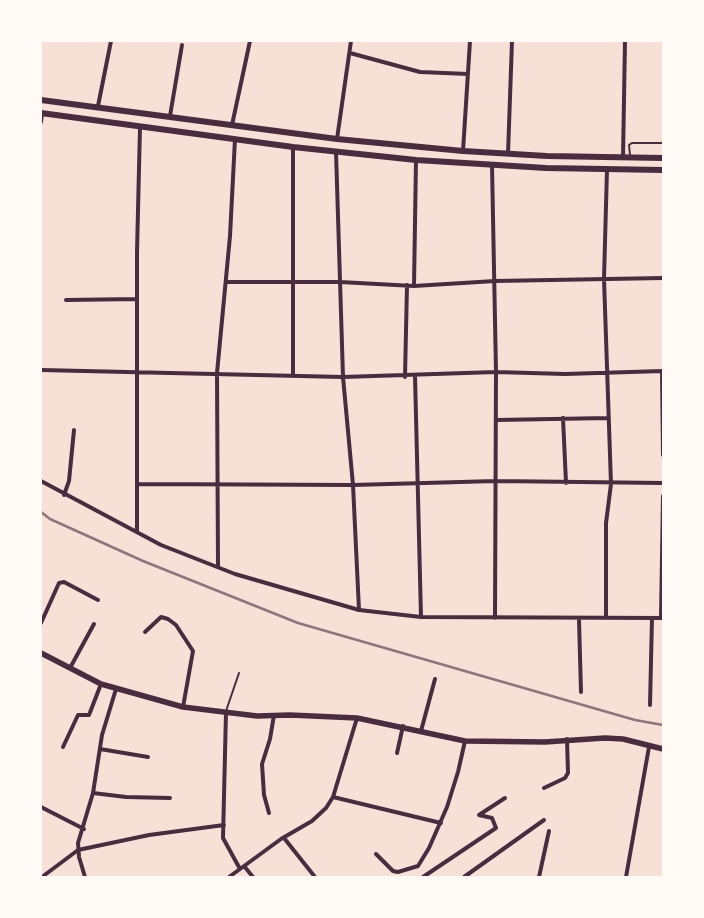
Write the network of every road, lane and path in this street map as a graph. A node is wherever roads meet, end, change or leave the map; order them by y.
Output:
1 (111, 41) edge
2 (250, 41) edge
3 (351, 41) edge
4 (470, 41) edge
5 (512, 41) edge
6 (624, 41) edge
7 (182, 45) dead end
8 (350, 53) junction
9 (468, 74) junction
10 (41, 100) edge
11 (98, 106) junction
12 (42, 113) edge
13 (170, 116) junction
14 (41, 122) edge
15 (232, 125) junction
16 (140, 127) junction
17 (235, 139) junction
18 (337, 139) junction
19 (663, 143) edge
20 (293, 147) junction
21 (463, 151) junction
22 (336, 152) junction
23 (508, 154) junction
24 (547, 156) junction
25 (567, 156) junction
26 (626, 157) junction
27 (663, 158) edge
28 (416, 160) junction
29 (492, 165) junction
30 (546, 168) junction
31 (567, 168) junction
32 (607, 169) junction
33 (663, 170) edge
34 (663, 278) edge
35 (604, 280) junction
36 (495, 281) junction
37 (226, 282) junction
38 (293, 282) junction
39 (340, 282) junction
40 (408, 285) junction
41 (414, 286) junction
42 (137, 299) junction
43 (66, 300) dead end
44 (41, 370) edge
45 (663, 371) edge
46 (137, 372) junction
47 (496, 372) junction
48 (217, 373) junction
49 (606, 373) junction
50 (293, 374) junction
51 (405, 376) junction
52 (415, 376) junction
53 (343, 377) junction
54 (563, 418) junction
55 (608, 418) junction
56 (496, 420) junction
57 (74, 430) dead end
58 (663, 455) edge
59 (41, 481) edge
60 (496, 482) junction
61 (216, 483) junction
62 (566, 483) junction
63 (663, 483) edge
64 (137, 484) junction
65 (417, 484) junction
66 (610, 484) junction
67 (353, 485) junction
68 (64, 495) junction
69 (663, 496) edge
70 (137, 532) junction
71 (218, 566) junction
72 (98, 600) dead end
73 (359, 610) junction
74 (421, 617) junction
75 (495, 618) junction
76 (606, 618) junction
77 (652, 618) junction
78 (662, 618) edge
79 (579, 620) junction
80 (41, 623) edge
81 (94, 624) dead end
82 (145, 632) dead end
83 (43, 654) edge
84 (41, 661) edge
85 (70, 668) junction
86 (239, 673) dead end
87 (435, 679) dead end
88 (101, 684) junction
89 (116, 689) junction
90 (581, 692) dead end
91 (650, 705) dead end
92 (183, 707) junction
93 (226, 712) junction
94 (274, 715) junction
95 (357, 718) junction
96 (403, 726) junction
97 (422, 731) junction
98 (567, 739) junction
99 (465, 741) junction
100 (649, 746) junction
101 (62, 747) dead end
102 (100, 749) junction
103 (663, 749) edge
104 (397, 753) dead end
105 (148, 757) dead end
106 (544, 788) dead end
107 (94, 794) junction
108 (333, 797) junction
109 (170, 798) dead end
110 (505, 798) dead end
111 (41, 807) edge
112 (269, 813) dead end
113 (544, 820) dead end
114 (441, 823) junction
115 (224, 824) junction
116 (84, 829) junction
117 (549, 831) dead end
118 (284, 838) junction
119 (78, 850) junction
120 (376, 854) dead end
121 (418, 866) junction
122 (242, 868) junction
123 (42, 877) edge
124 (85, 877) edge
125 (230, 877) edge
126 (253, 877) edge
127 (315, 877) edge
128 (423, 877) edge
129 (464, 877) edge
130 (538, 877) edge
131 (626, 877) edge

1 - 11 street
2 - 15 street
3 - 8 street
4 - 9 street
5 - 23 street
6 - 26 street
7 - 13 street
8 - 9 street
8 - 18 street
9 - 21 street
10 - 11 highway
11 - 13 highway
12 - 14 street
12 - 16 highway
13 - 15 highway
15 - 18 highway
16 - 17 highway
16 - 42 street
17 - 20 highway
17 - 37 street
18 - 21 highway
19 - 26 lane
20 - 22 highway
20 - 38 street
21 - 23 highway
22 - 28 highway
22 - 39 street
23 - 24 highway
24 - 25 highway
24 - 30 highway
25 - 26 highway
25 - 31 highway
26 - 27 highway
28 - 29 highway
28 - 41 street
29 - 30 highway
29 - 36 street
30 - 31 highway
31 - 32 highway
32 - 33 highway
32 - 35 street
34 - 35 street
35 - 36 street
35 - 49 street
36 - 41 street
36 - 47 street
37 - 38 street
37 - 48 street
38 - 39 street
38 - 50 street
39 - 40 street
39 - 53 street
40 - 41 street
40 - 51 street
42 - 43 street
42 - 46 street
44 - 46 street
45 - 49 street
45 - 58 street
46 - 48 street
46 - 64 street
47 - 49 street
47 - 52 street
47 - 56 street
48 - 50 street
48 - 61 street
49 - 55 street
50 - 53 street
51 - 52 street
51 - 53 street
52 - 65 street
53 - 67 street
54 - 55 street
54 - 56 street
54 - 62 street
55 - 66 street
56 - 60 street
57 - 68 street
59 - 68 street
60 - 62 street
60 - 65 street
60 - 75 street
61 - 64 street
61 - 67 street
61 - 71 street
62 - 66 street
63 - 66 street
64 - 70 street
65 - 67 street
65 - 74 street
66 - 76 street
67 - 73 street
68 - 70 street
69 - 78 street
70 - 71 street
71 - 73 street
72 - 80 street
73 - 74 street
74 - 75 street
75 - 79 street
76 - 77 street
76 - 79 street
77 - 78 street
77 - 91 street
79 - 90 street
81 - 85 street
82 - 92 street
83 - 84 street
83 - 85 main road
85 - 88 main road
86 - 93 lane
87 - 97 street
88 - 89 main road
88 - 101 street
89 - 92 main road
89 - 102 street
92 - 93 main road
93 - 94 main road
93 - 115 street
94 - 95 main road
94 - 112 street
95 - 96 main road
95 - 108 street
96 - 97 main road
96 - 104 street
97 - 99 main road
98 - 99 main road
98 - 100 main road
98 - 106 street
99 - 114 street
100 - 103 main road
100 - 131 street
102 - 105 street
102 - 107 street
107 - 109 street
107 - 116 street
108 - 114 street
108 - 118 street
110 - 128 street
111 - 116 street
113 - 129 street
114 - 121 street
115 - 119 street
115 - 122 street
116 - 119 street
117 - 130 street
118 - 122 street
118 - 127 street
119 - 123 street
119 - 124 street
120 - 121 street
121 - 128 street
122 - 125 street
122 - 126 street

